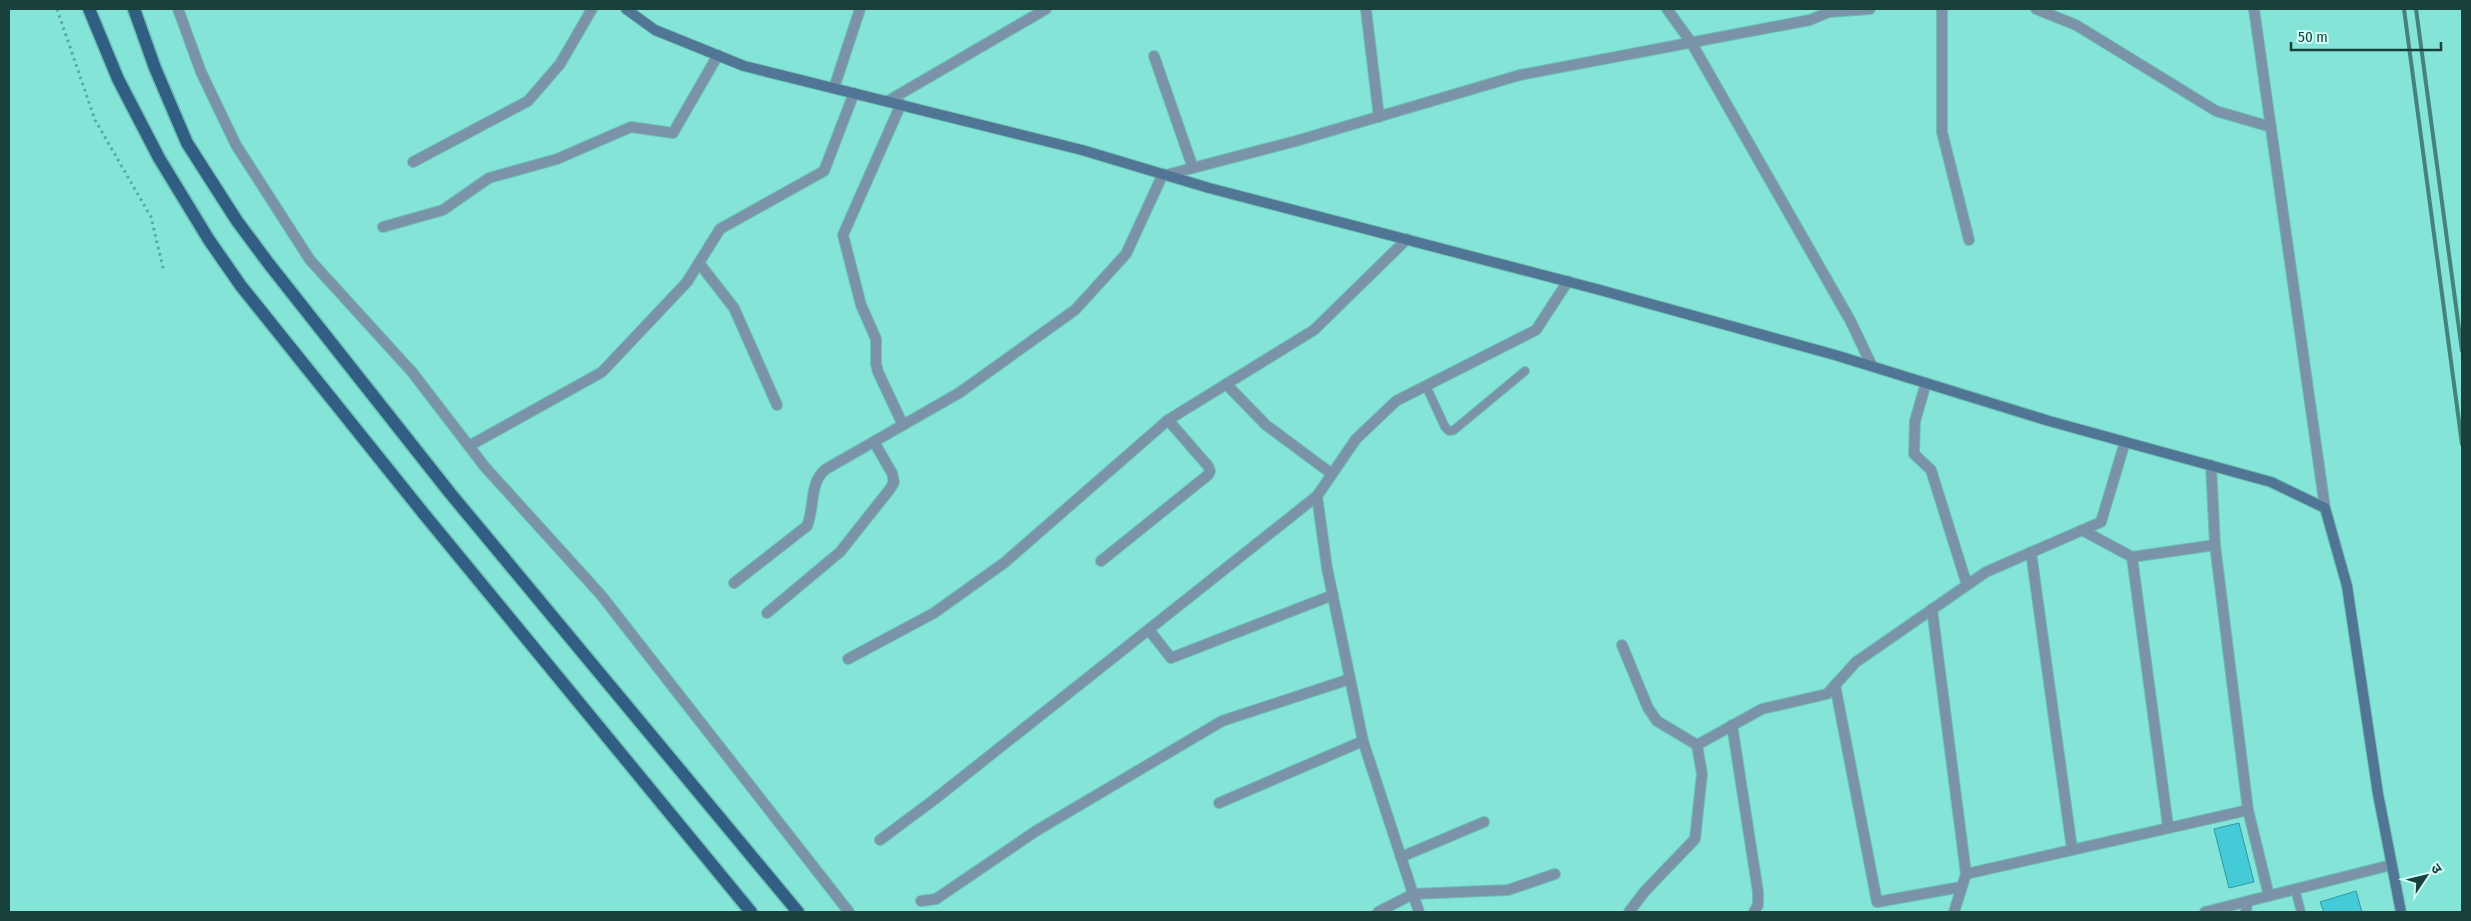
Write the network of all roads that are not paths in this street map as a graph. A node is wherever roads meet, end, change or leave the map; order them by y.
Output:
1 (89, 9) edge
2 (134, 9) edge
3 (178, 9) edge
4 (592, 9) edge
5 (626, 9) edge
6 (860, 9) edge
7 (1046, 9) edge
8 (1364, 9) edge
9 (1667, 9) edge
10 (1870, 9) edge
11 (1942, 9) edge
12 (2036, 9) edge
13 (2254, 9) edge
14 (1691, 42) junction
15 (718, 56) junction
16 (1154, 56) dead end
17 (834, 88) junction
18 (854, 93) junction
19 (888, 101) junction
20 (901, 104) junction
21 (1379, 117) junction
22 (2271, 126) junction
23 (413, 162) dead end
24 (1193, 168) junction
25 (1164, 175) junction
26 (383, 227) dead end
27 (1408, 239) junction
28 (1969, 240) dead end
29 (699, 263) junction
30 (1568, 281) junction
31 (1872, 366) junction
32 (1525, 371) dead end
33 (1926, 383) junction
34 (1226, 384) junction
35 (1426, 386) junction
36 (777, 405) dead end
37 (1168, 420) junction
38 (903, 425) junction
39 (874, 442) junction
40 (2125, 442) junction
41 (469, 446) junction
42 (2211, 465) junction
43 (1332, 474) junction
44 (1318, 496) junction
45 (2325, 508) junction
46 (2082, 530) junction
47 (2215, 545) junction
48 (2031, 552) junction
49 (2132, 557) junction
50 (1102, 561) dead end
51 (734, 583) dead end
52 (1967, 585) junction
53 (1333, 595) junction
54 (1932, 609) junction
55 (767, 613) dead end
56 (1148, 630) junction
57 (1622, 645) dead end
58 (848, 659) dead end
59 (1350, 679) junction
60 (1835, 685) junction
61 (1732, 725) junction
62 (1363, 741) junction
63 (1696, 745) junction
64 (1219, 803) dead end
65 (2248, 810) junction
66 (1484, 822) dead end
67 (2168, 826) junction
68 (880, 840) dead end
69 (2072, 849) junction
70 (1401, 857) junction
71 (2392, 865) junction
72 (1555, 874) dead end
73 (1966, 874) junction
74 (1961, 887) junction
75 (2296, 889) junction
76 (1413, 894) junction
77 (2269, 896) junction
78 (921, 901) dead end
79 (2246, 907) edge
80 (751, 912) edge
81 (798, 912) edge
82 (849, 912) edge
83 (1378, 912) edge
84 (1419, 912) edge
85 (1629, 912) edge
86 (1754, 912) edge
87 (1954, 912) edge
88 (2204, 912) edge
89 (2301, 912) edge
90 (2401, 912) edge

1 - 80 main road
2 - 81 main road
3 - 41 street
4 - 23 street
5 - 15 main road
6 - 17 street
7 - 19 street
8 - 21 street
9 - 14 street
10 - 14 street
11 - 28 street
12 - 22 street
13 - 22 street
14 - 21 street
14 - 31 street
15 - 17 main road
15 - 26 street
16 - 24 street
17 - 18 main road
18 - 19 main road
18 - 29 street
19 - 20 main road
20 - 25 main road
20 - 38 street
21 - 24 street
22 - 45 street
24 - 25 street
25 - 27 main road
25 - 38 street
27 - 30 main road
27 - 34 street
29 - 36 street
29 - 41 street
30 - 31 main road
30 - 35 street
31 - 33 main road
32 - 35 lane
33 - 40 main road
33 - 52 street
34 - 37 street
34 - 43 street
35 - 43 street
37 - 50 street
37 - 58 street
38 - 39 street
39 - 51 street
39 - 55 street
40 - 42 main road
40 - 46 street
41 - 82 street
42 - 45 main road
42 - 47 street
43 - 44 street
44 - 53 street
44 - 56 street
45 - 71 main road
46 - 48 street
46 - 49 street
47 - 49 street
47 - 65 street
48 - 52 street
48 - 69 street
49 - 67 street
52 - 54 street
53 - 56 street
53 - 59 street
54 - 60 street
54 - 73 street
56 - 68 street
57 - 63 street
59 - 62 street
59 - 78 street
60 - 61 street
60 - 74 street
61 - 63 street
61 - 86 street
62 - 64 street
62 - 70 street
63 - 85 street
65 - 67 street
65 - 77 street
66 - 70 street
67 - 69 street
69 - 73 street
70 - 76 street
71 - 75 street
71 - 90 main road
72 - 76 street
73 - 74 street
74 - 87 street
75 - 77 street
75 - 89 lane
76 - 83 street
76 - 84 street
77 - 79 street
79 - 88 street

